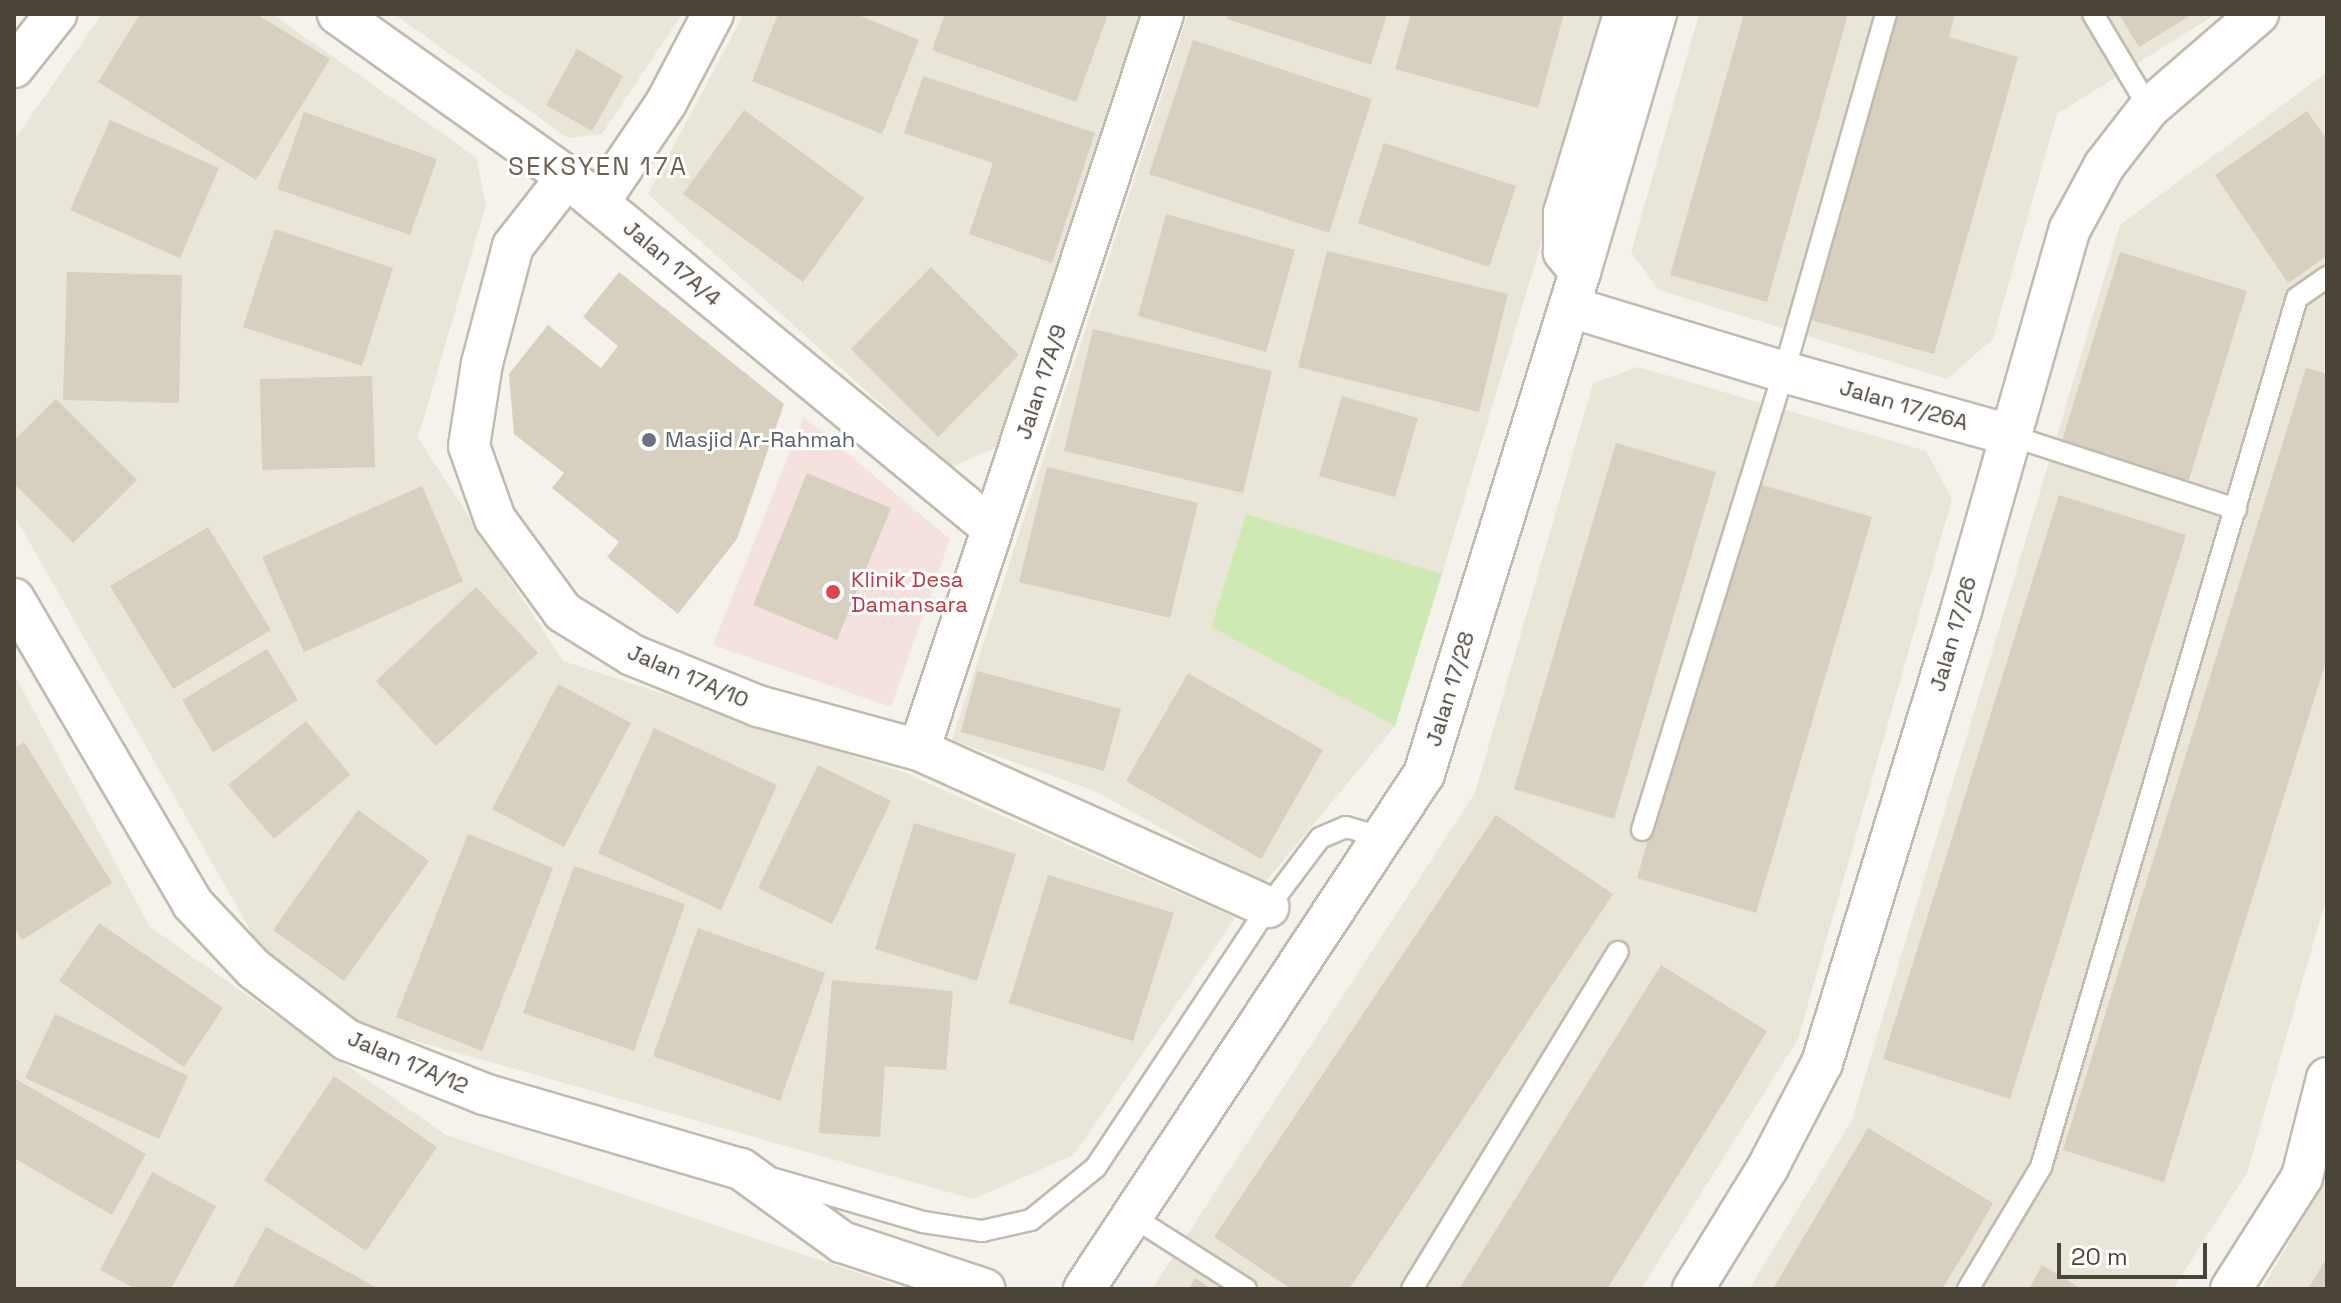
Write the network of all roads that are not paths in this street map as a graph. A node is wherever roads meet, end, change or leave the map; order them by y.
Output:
1 (56, 14) edge
2 (338, 14) edge
3 (713, 14) edge
4 (1163, 14) edge
5 (1624, 14) edge
6 (1656, 14) edge
7 (1886, 14) edge
8 (2093, 14) edge
9 (2258, 14) edge
10 (14, 67) edge
11 (2149, 108) junction
12 (567, 177) junction
13 (599, 202) junction
14 (2327, 277) edge
15 (1575, 289) junction
16 (1784, 372) junction
17 (2009, 435) junction
18 (2236, 509) junction
19 (992, 528) junction
20 (14, 599) edge
21 (919, 750) junction
22 (1642, 830) dead end
23 (1381, 837) junction
24 (1268, 907) junction
25 (1618, 952) dead end
26 (2327, 1078) edge
27 (741, 1169) junction
28 (1133, 1217) junction
29 (984, 1289) edge
30 (1084, 1289) edge
31 (1246, 1289) edge
32 (1412, 1289) edge
33 (1693, 1289) edge
34 (1968, 1289) edge
35 (2231, 1289) edge

1 - 10 street
2 - 12 street, Jalan 17A/4
3 - 13 street
4 - 19 street, Jalan 17A/9
5 - 15 street
6 - 15 street, Jalan 17/28
7 - 16 lane
8 - 11 lane
9 - 11 street, Jalan 17/26
11 - 17 street, Jalan 17/26
12 - 13 street, Jalan 17A/4
12 - 21 street, Jalan 17A/10
13 - 19 street, Jalan 17A/4
14 - 18 lane
15 - 16 street, Jalan 17/26A
15 - 23 street, Jalan 17/28
16 - 17 street, Jalan 17/26A
16 - 22 lane
17 - 18 lane, Jalan 17/26A
17 - 33 street, Jalan 17/26
18 - 34 lane
19 - 21 street, Jalan 17A/9
20 - 27 street, Jalan 17A/12
21 - 24 street, Jalan 17A/10
23 - 24 lane
23 - 28 street, Jalan 17/28
24 - 27 lane
25 - 32 lane
26 - 35 street
27 - 29 street, Jalan 17A/12
28 - 30 street, Jalan 17/28
28 - 31 lane

